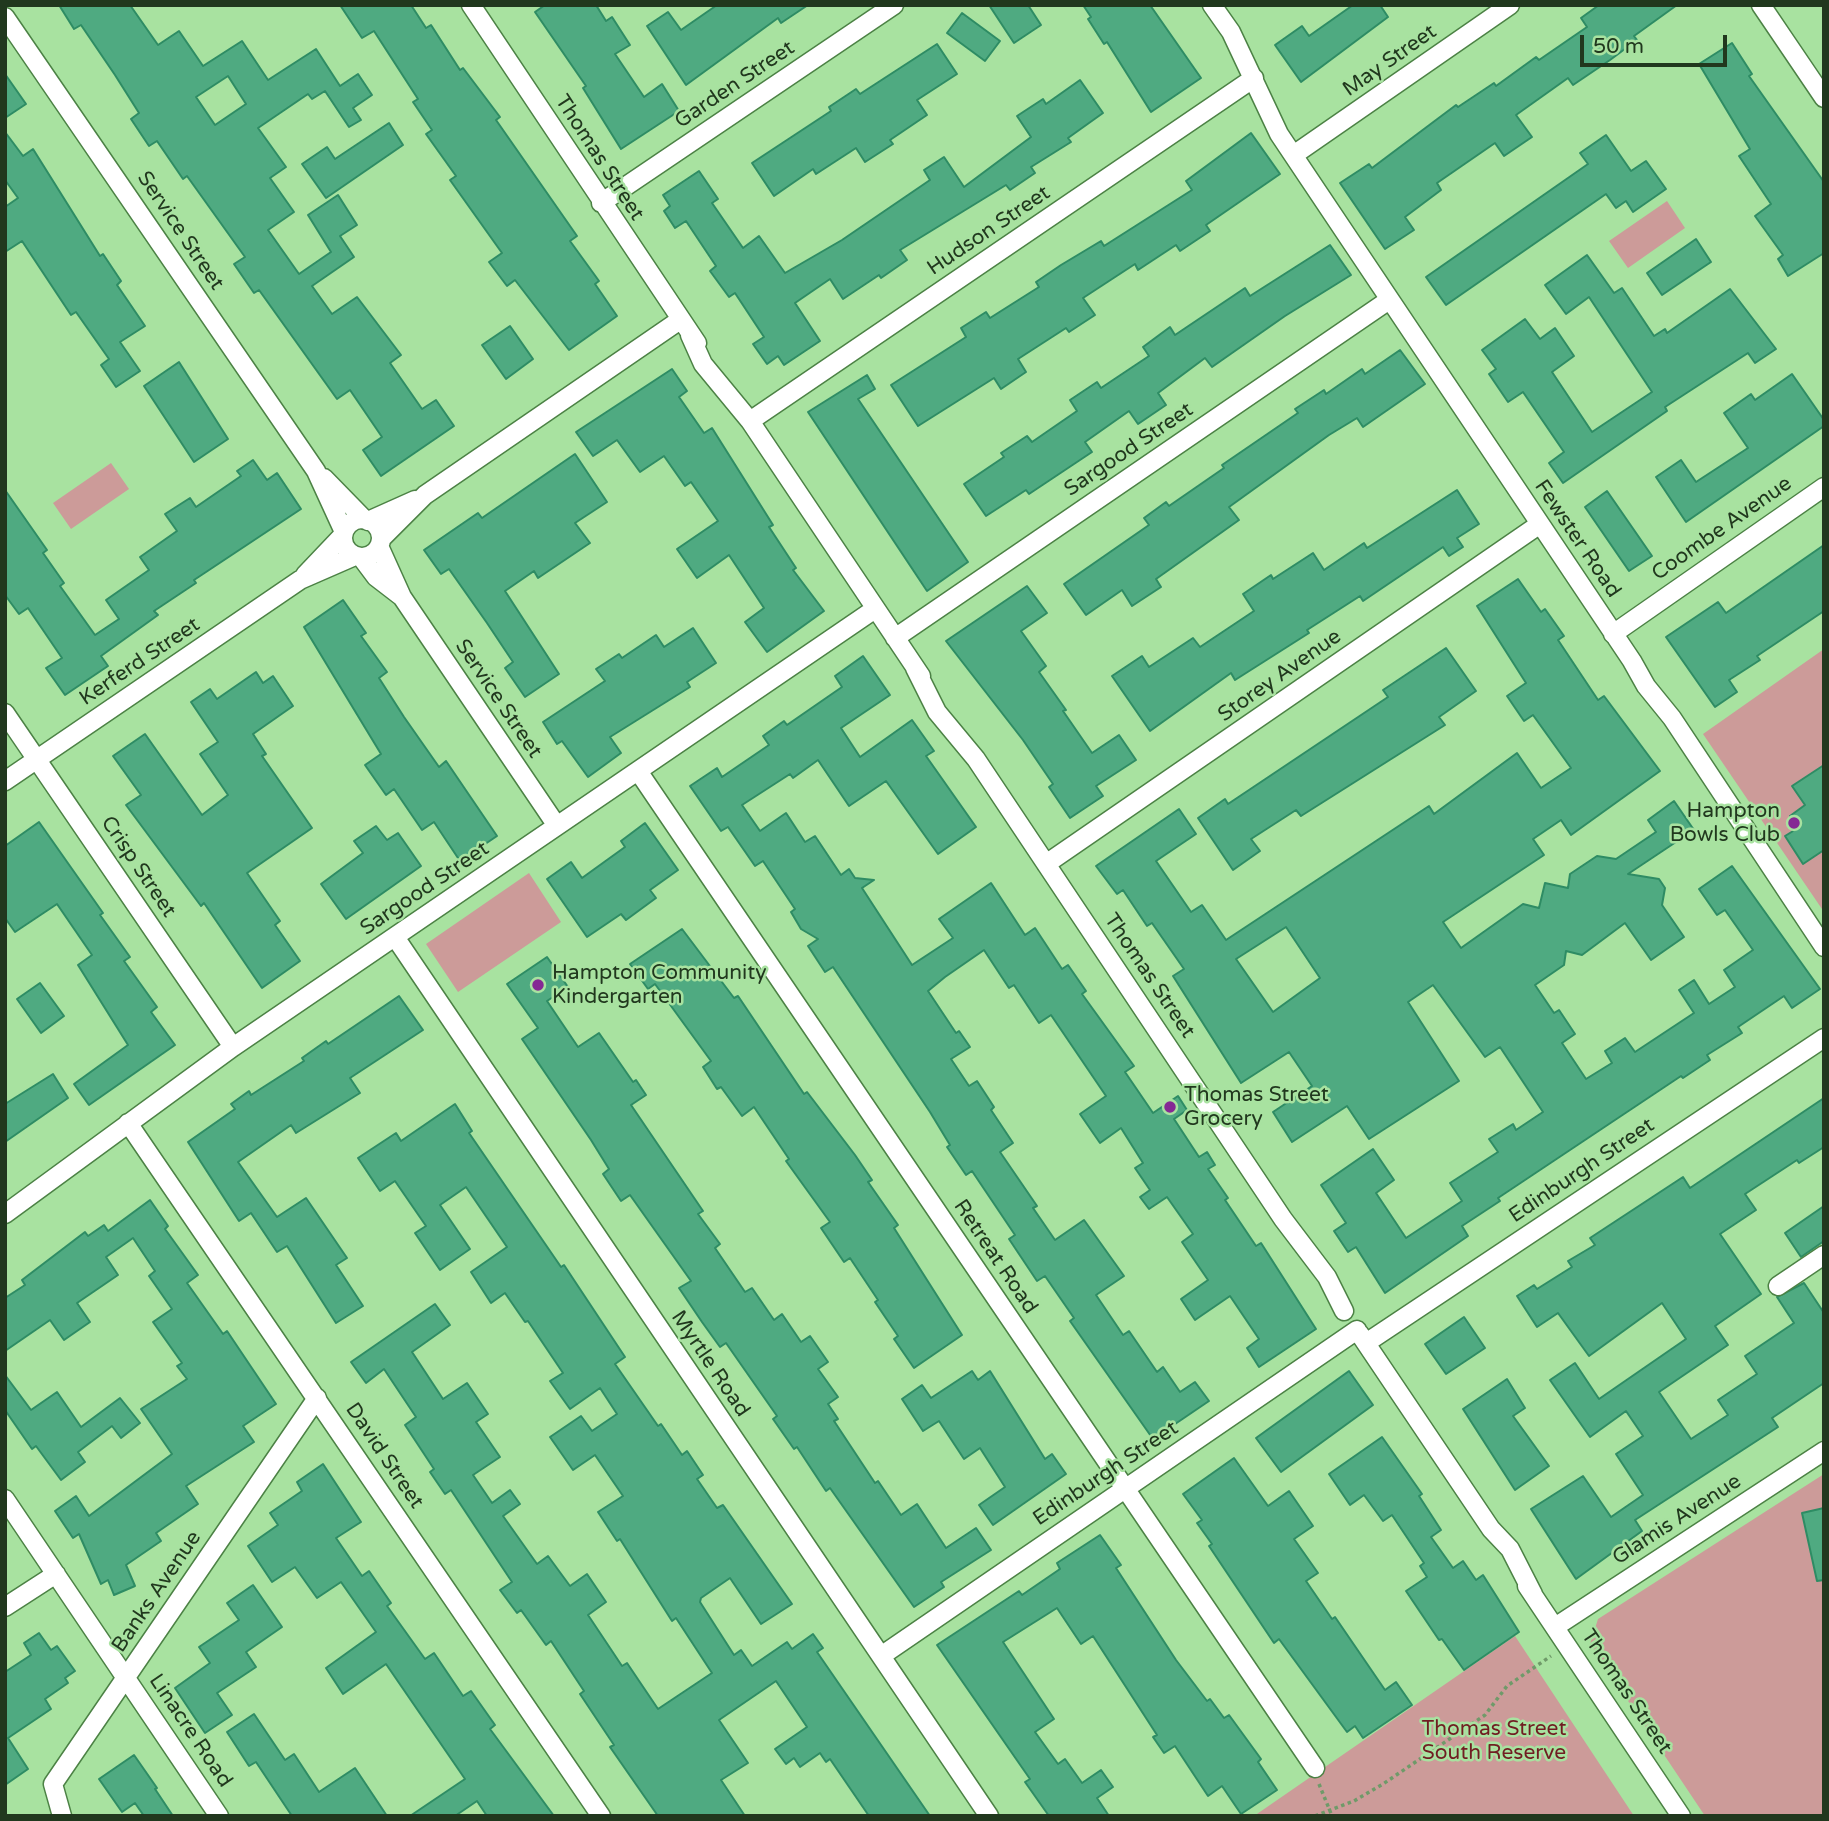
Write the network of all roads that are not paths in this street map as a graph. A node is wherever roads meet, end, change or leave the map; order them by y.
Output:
1 (471, 5) edge
2 (894, 5) edge
3 (1212, 5) edge
4 (1510, 5) edge
5 (1761, 5) edge
6 (5, 17) edge
7 (1254, 78) junction
8 (1824, 98) edge
9 (1295, 154) junction
10 (601, 202) junction
11 (1389, 300) junction
12 (685, 328) junction
13 (750, 421) junction
14 (316, 471) junction
15 (1824, 487) edge
16 (425, 495) junction
17 (367, 520) junction
18 (1540, 524) junction
19 (343, 533) junction
20 (380, 543) junction
21 (358, 557) junction
22 (300, 580) junction
23 (402, 597) junction
24 (875, 609) junction
25 (1614, 634) junction
26 (895, 638) junction
27 (5, 713) edge
28 (37, 760) junction
29 (638, 771) junction
30 (5, 781) edge
31 (557, 826) junction
32 (1046, 864) junction
33 (395, 937) junction
34 (1824, 947) edge
35 (1824, 1038) edge
36 (233, 1047) junction
37 (128, 1123) junction
38 (5, 1214) edge
39 (1824, 1255) edge
40 (1778, 1286) dead end
41 (1362, 1337) junction
42 (317, 1398) junction
43 (1824, 1451) edge
44 (1125, 1489) junction
45 (5, 1499) edge
46 (55, 1574) junction
47 (5, 1607) edge
48 (1555, 1628) junction
49 (881, 1656) junction
50 (126, 1677) junction
51 (1315, 1768) road end
52 (62, 1816) edge
53 (219, 1816) edge
54 (601, 1816) edge
55 (989, 1816) edge
56 (1681, 1816) edge

1 - 10 street, Thomas Street
2 - 10 street, Garden Street
3 - 7 street, Fewster Road
4 - 9 street, May Street
5 - 8 street
6 - 14 street, Service Street
7 - 9 street, Fewster Road
7 - 13 street, Hudson Street
9 - 11 street, Fewster Road
10 - 12 street, Thomas Street
11 - 18 street, Fewster Road
11 - 26 street, Sargood Street
12 - 13 street, Thomas Street
12 - 16 street
13 - 24 street, Thomas Street
14 - 17 street, Service Street
14 - 19 street, Service Street
15 - 25 street, Coombe Avenue
16 - 17 street
16 - 20 street
17 - 19 street
17 - 20 street
18 - 25 street, Fewster Road
18 - 32 street, Storey Avenue
19 - 21 street
19 - 22 street, Kerferd Street
20 - 21 street
20 - 23 street, Service Street
21 - 22 street, Kerferd Street
21 - 23 street, Service Street
22 - 28 street, Kerferd Street
23 - 31 street, Service Street
24 - 26 street, Thomas Street
24 - 29 street, Sargood Street
25 - 34 street, Fewster Road
26 - 32 street, Thomas Street
27 - 28 street, Crisp Street
28 - 30 street, Kerferd Street
28 - 36 street, Crisp Street
29 - 31 street, Sargood Street
29 - 44 street, Retreat Road
31 - 33 street, Sargood Street
32 - 41 street, Thomas Street
33 - 36 street, Sargood Street
33 - 49 street, Myrtle Road
35 - 41 street, Edinburgh Street
36 - 37 street, Sargood Street
37 - 38 street, Sargood Street
37 - 42 street, David Street
39 - 40 street
41 - 44 street, Edinburgh Street
41 - 48 street, Thomas Street
42 - 50 street, Banks Avenue
42 - 54 street, David Street
43 - 48 street, Glamis Avenue
44 - 49 street, Edinburgh Street
44 - 51 street, Retreat Road
45 - 46 street, Linacre Road
46 - 47 street
46 - 50 street, Linacre Road
48 - 56 street, Thomas Street
49 - 55 street, Myrtle Road
50 - 52 street, Banks Avenue
50 - 53 street, Linacre Road

